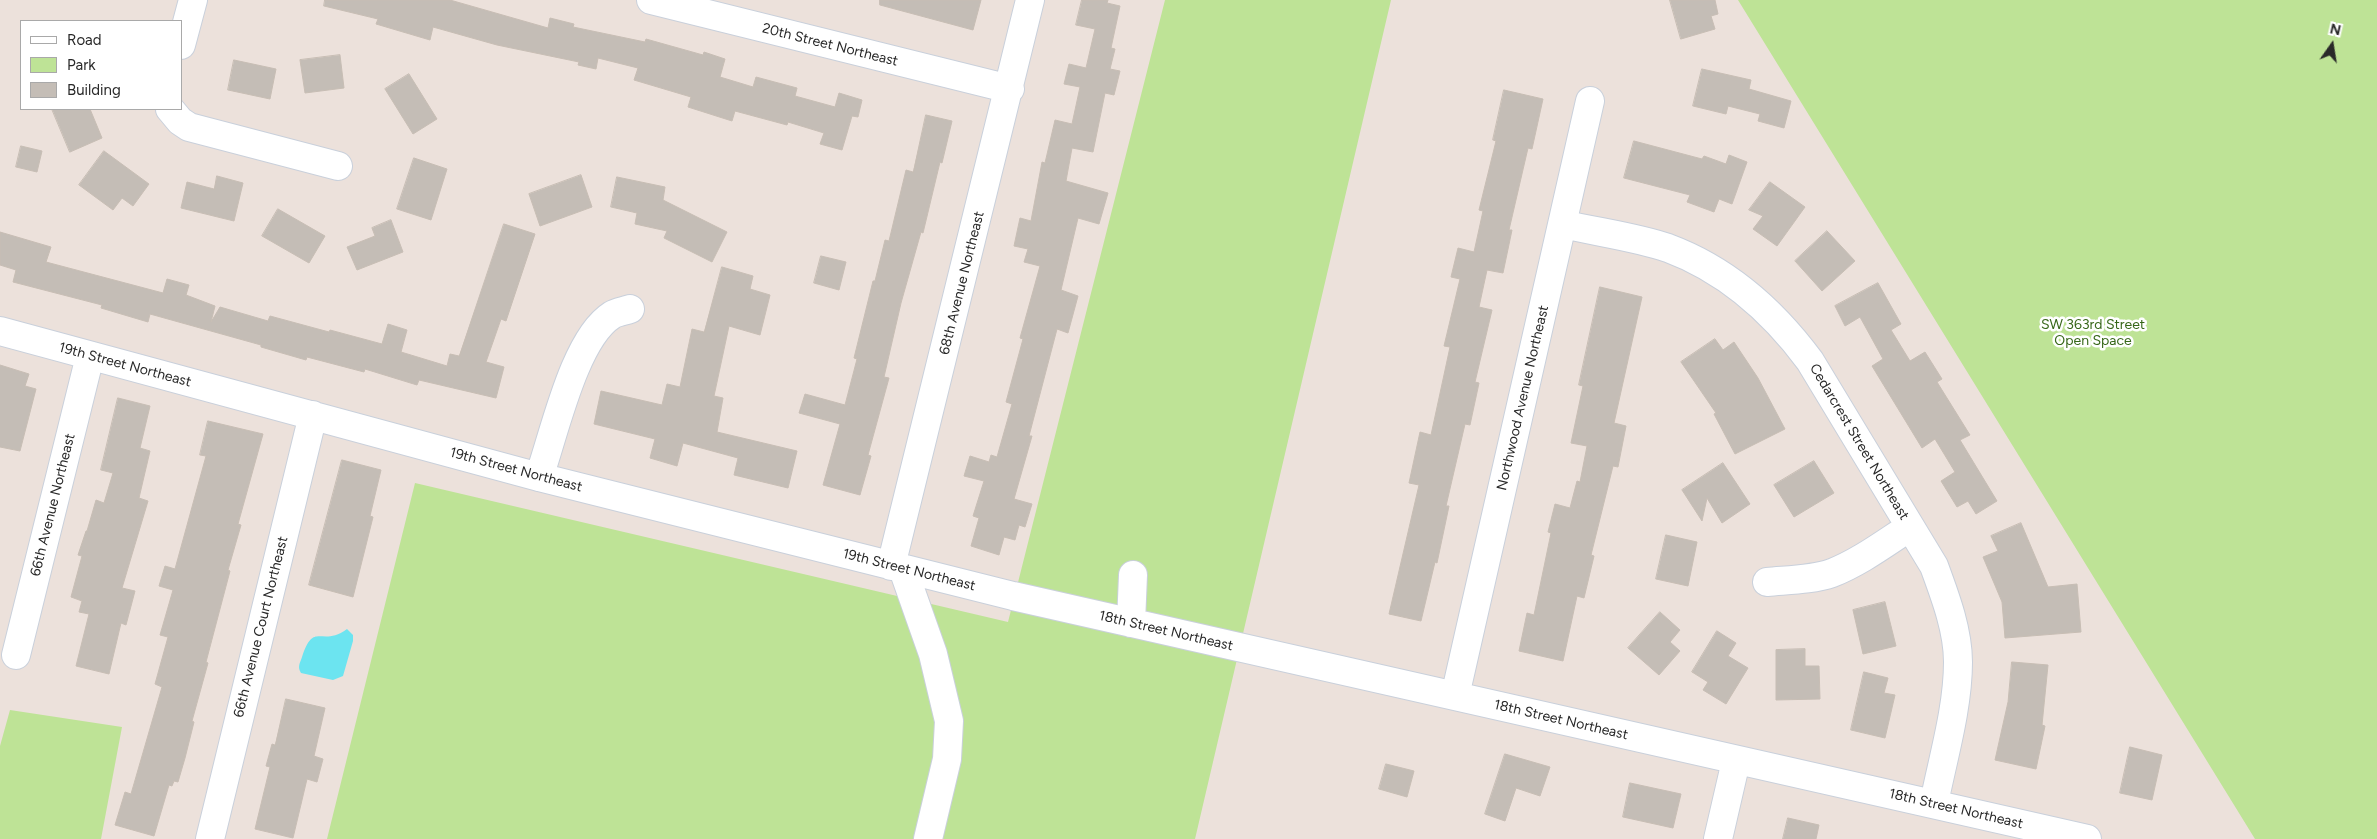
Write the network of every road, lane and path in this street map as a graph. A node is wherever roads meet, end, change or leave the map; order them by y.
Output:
1 (193, 0) edge
2 (651, 0) edge
3 (1030, 0) edge
4 (182, 41) edge
5 (1010, 89) junction
6 (1590, 101) dead end
7 (171, 110) edge
8 (338, 166) dead end
9 (1563, 224) junction
10 (630, 309) dead end
11 (0, 331) edge
12 (90, 356) junction
13 (313, 415) junction
14 (539, 477) junction
15 (1910, 526) junction
16 (897, 567) junction
17 (1133, 575) dead end
18 (1767, 582) dead end
19 (1034, 601) joint
20 (1132, 623) junction
21 (16, 655) dead end
22 (1455, 696) junction
23 (1736, 760) junction
24 (1934, 803) junction
25 (210, 839) edge
26 (928, 839) edge
27 (1718, 839) edge
28 (2086, 839) edge

1 - 4 street
2 - 5 street, 20th Street Northeast
3 - 5 street, 68th Avenue Northeast
5 - 16 street, 68th Avenue Northeast
6 - 9 street, Northwood Avenue Northeast
7 - 8 street
9 - 15 street, Cedarcrest Street Northeast
9 - 22 street, Northwood Avenue Northeast
10 - 14 street
11 - 12 street, 19th Street Northeast
12 - 13 street, 19th Street Northeast
12 - 21 street, 66th Avenue Northeast
13 - 14 street, 19th Street Northeast
13 - 25 street, 66th Avenue Court Northeast
14 - 16 street, 19th Street Northeast
15 - 18 street
15 - 24 street, Cedarcrest Street Northeast
16 - 19 street, 19th Street Northeast
16 - 26 street
17 - 20 street
19 - 20 street, 18th Street Northeast
20 - 22 street, 18th Street Northeast
22 - 23 street, 18th Street Northeast
23 - 24 street, 18th Street Northeast
23 - 27 street
24 - 28 street, 18th Street Northeast

